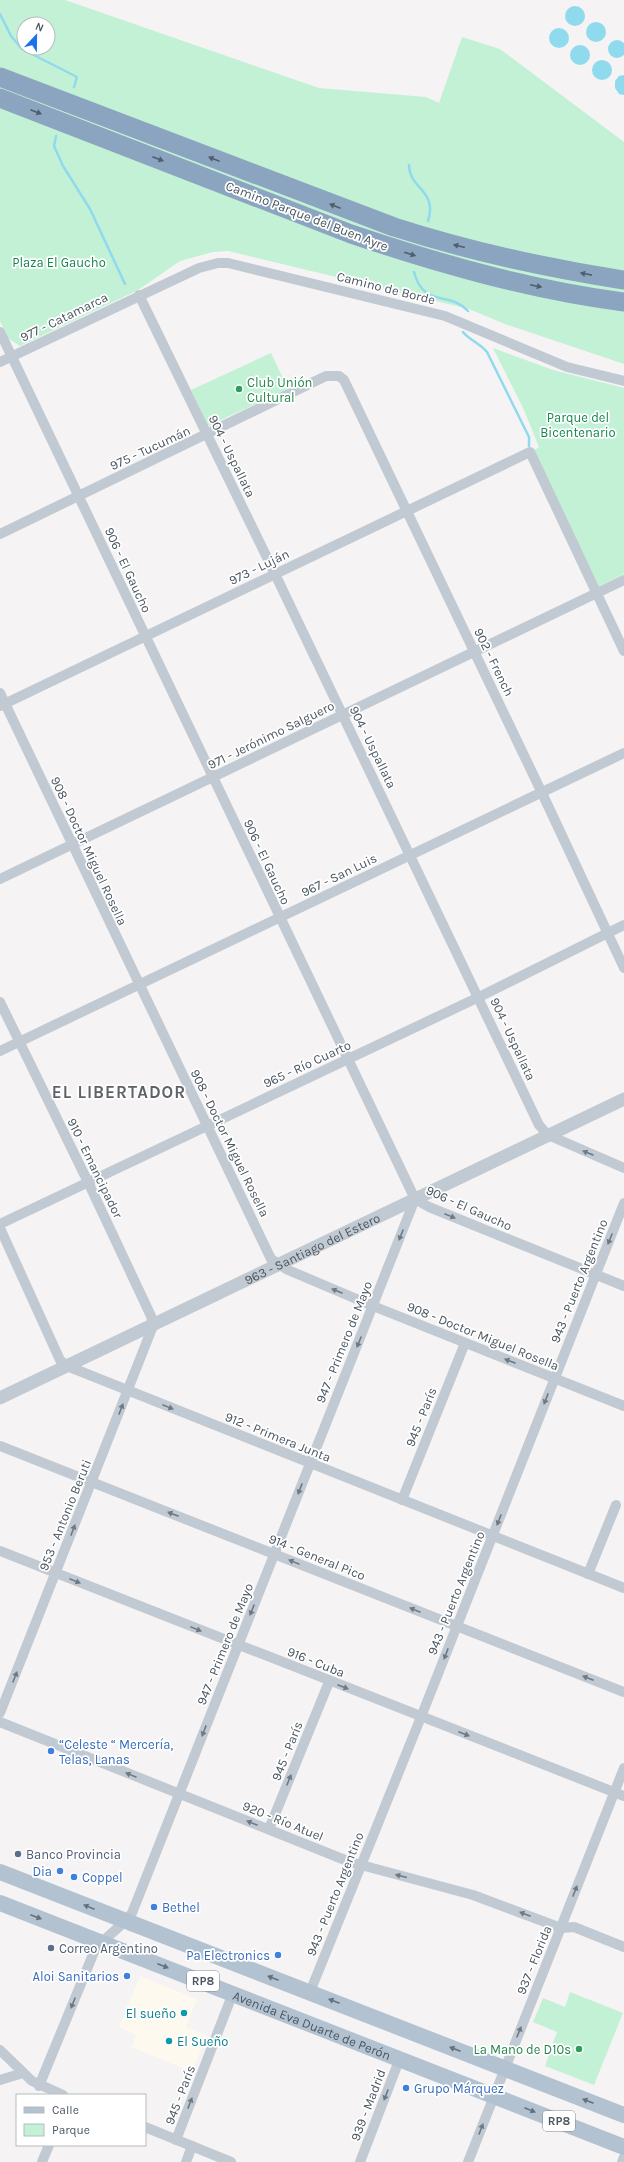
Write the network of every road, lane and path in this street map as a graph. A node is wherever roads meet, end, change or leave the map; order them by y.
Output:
1 (0, 77) edge
2 (0, 98) edge
3 (624, 280) edge
4 (139, 295) junction
5 (624, 302) edge
6 (0, 332) edge
7 (12, 357) junction
8 (0, 362) edge
9 (333, 375) joint
10 (624, 381) edge
11 (207, 435) junction
12 (78, 496) junction
13 (407, 512) junction
14 (0, 534) edge
15 (275, 574) junction
16 (624, 580) edge
17 (596, 594) junction
18 (145, 637) junction
19 (474, 651) junction
20 (624, 651) edge
21 (0, 693) edge
22 (3, 705) edge
23 (342, 716) junction
24 (624, 753) edge
25 (213, 778) junction
26 (542, 793) junction
27 (72, 846) junction
28 (409, 855) junction
29 (0, 879) edge
30 (279, 918) junction
31 (624, 925) edge
32 (607, 933) junction
33 (624, 968) edge
34 (139, 986) junction
35 (479, 996) junction
36 (0, 1002) edge
37 (19, 1042) junction
38 (0, 1051) edge
39 (347, 1059) junction
40 (624, 1099) edge
41 (207, 1126) junction
42 (548, 1135) junction
43 (624, 1168) edge
44 (88, 1182) junction
45 (415, 1199) junction
46 (624, 1203) edge
47 (0, 1224) edge
48 (0, 1228) edge
49 (277, 1264) junction
50 (595, 1275) junction
51 (624, 1286) edge
52 (373, 1306) junction
53 (153, 1326) junction
54 (465, 1343) junction
55 (67, 1366) junction
56 (554, 1378) junction
57 (128, 1391) junction
58 (0, 1398) edge
59 (624, 1406) edge
60 (0, 1446) edge
61 (310, 1464) junction
62 (92, 1482) junction
63 (402, 1500) junction
64 (616, 1505) dead end
65 (493, 1536) junction
66 (0, 1551) edge
67 (275, 1554) junction
68 (56, 1573) junction
69 (588, 1574) junction
70 (624, 1588) edge
71 (456, 1627) junction
72 (238, 1645) junction
73 (329, 1682) junction
74 (624, 1692) edge
75 (0, 1713) edge
76 (421, 1717) junction
77 (0, 1722) edge
78 (624, 1768) edge
79 (180, 1794) junction
80 (619, 1794) edge
81 (269, 1829) junction
82 (361, 1866) junction
83 (0, 1872) edge
84 (0, 1903) edge
85 (125, 1922) junction
86 (561, 1928) junction
87 (101, 1942) junction
88 (624, 1947) edge
89 (310, 1992) junction
90 (233, 1993) junction
91 (0, 2050) edge
92 (400, 2058) junction
93 (505, 2068) junction
94 (24, 2073) junction
95 (0, 2080) edge
96 (39, 2086) junction
97 (60, 2094) edge
98 (494, 2095) junction
99 (624, 2115) edge
100 (146, 2127) edge
101 (176, 2140) junction
102 (49, 2146) edge
103 (192, 2146) junction
104 (624, 2147) edge
105 (624, 2157) edge
106 (42, 2162) edge
107 (186, 2162) edge
108 (231, 2162) edge
109 (360, 2162) edge
110 (468, 2162) edge
111 (622, 2162) edge

3 -> 1 highway, Camino Parque del Buen Ayre
2 -> 5 highway, Camino Parque del Buen Ayre
4 - 7 street, 977 - Catamarca
4 - 10 street, Camino de Borde
4 - 11 street, 904 - Uspallata
6 - 7 street, 906 - El Gaucho
7 - 8 street, 977 - Catamarca
7 - 12 street, 906 - El Gaucho
9 - 11 street, 975 - Tucumán
9 - 13 street, 902 - French
11 - 12 street, 975 - Tucumán
11 - 15 street, 904 - Uspallata
12 - 14 street, 975 - Tucumán
12 - 18 street, 906 - El Gaucho
13 - 15 street, 973 - Luján
13 - 17 street, 973 - Luján
13 - 19 street, 902 - French
15 - 18 street, 973 - Luján
15 - 23 street, 904 - Uspallata
16 - 17 street, 971 - Jerónimo Salguero
17 - 19 street, 971 - Jerónimo Salguero
17 - 20 street
18 - 22 street, 973 - Luján
18 - 25 street, 906 - El Gaucho
19 - 23 street, 971 - Jerónimo Salguero
19 - 26 street, 902 - French
21 - 22 street, 908 - Doctor Miguel Rosella
22 - 27 street, 908 - Doctor Miguel Rosella
23 - 25 street, 971 - Jerónimo Salguero
23 - 28 street, 904 - Uspallata
24 - 26 street, 967 - San Luis
25 - 27 street, 971 - Jerónimo Salguero
25 - 30 street, 906 - El Gaucho
26 - 28 street, 967 - San Luis
26 - 32 street, 902 - French
27 - 29 street, 971 - Jerónimo Salguero
27 - 34 street, 908 - Doctor Miguel Rosella
28 - 30 street, 967 - San Luis
28 - 35 street, 904 - Uspallata
30 - 34 street, 967 - San Luis
30 - 39 street, 906 - El Gaucho
31 - 32 street, 965 - Río Cuarto
32 - 33 street, 902 - French
32 - 35 street, 965 - Río Cuarto
34 - 37 street, 967 - San Luis
34 - 41 street, 908 - Doctor Miguel Rosella
35 - 39 street, 965 - Río Cuarto
35 - 42 street, 904 - Uspallata
36 - 37 street, 910 - Emancipador
37 - 38 street, 967 - San Luis
37 - 44 street, 910 - Emancipador
39 - 41 street, 965 - Río Cuarto
39 - 45 street, 906 - El Gaucho
40 - 42 street, 963 - Santiago del Estero
41 - 44 street, 965 - Río Cuarto
41 - 49 street, 908 - Doctor Miguel Rosella
43 -> 42 street
42 - 45 street, 963 - Santiago del Estero
44 - 47 street, 965 - Río Cuarto
44 - 53 street, 910 - Emancipador
45 - 49 street, 963 - Santiago del Estero
45 -> 50 street, 906 - El Gaucho
45 -> 52 street, 947 - Primero de Mayo
46 -> 50 street, 943 - Puerto Argentino
48 - 55 street
52 -> 49 street, 908 - Doctor Miguel Rosella
49 - 53 street, 963 - Santiago del Estero
50 - 51 street, 906 - El Gaucho
50 - 56 street, 943 - Puerto Argentino
52 - 54 street, 908 - Doctor Miguel Rosella
52 -> 61 street, 947 - Primero de Mayo
53 - 55 street, 963 - Santiago del Estero
53 - 57 street, 953 - Antonio Beruti
56 -> 54 street, 908 - Doctor Miguel Rosella
54 - 63 street, 945 - París
55 - 57 street, 912 - Primera Junta
55 - 58 street, 963 - Santiago del Estero
56 - 59 street, 908 - Doctor Miguel Rosella
56 -> 65 street, 943 - Puerto Argentino
57 -> 61 street, 912 - Primera Junta
62 -> 57 street, 953 - Antonio Beruti
60 - 62 street, 914 - General Pico
61 - 63 street, 912 - Primera Junta
61 -> 67 street, 947 - Primero de Mayo
67 -> 62 street, 914 - General Pico
68 -> 62 street, 953 - Antonio Beruti
63 - 65 street, 912 - Primera Junta
64 - 69 street
65 - 69 street, 912 - Primera Junta
65 - 71 street, 943 - Puerto Argentino
66 - 68 street, 916 - Cuba
71 -> 67 street, 914 - General Pico
67 -> 72 street, 947 - Primero de Mayo
68 -> 72 street, 916 - Cuba
75 -> 68 street, 953 - Antonio Beruti
69 - 70 street, 912 - Primera Junta
74 -> 71 street, 914 - General Pico
71 -> 76 street, 943 - Puerto Argentino
72 - 73 street, 916 - Cuba
72 -> 79 street, 947 - Primero de Mayo
73 -> 76 street, 916 - Cuba
81 -> 73 street, 945 - París
76 -> 80 street, 916 - Cuba
76 - 82 street, 943 - Puerto Argentino
79 -> 77 street, 920 - Río Atuel
78 - 80 street, 937 - Florida
81 -> 79 street, 920 - Río Atuel
79 - 85 street, 947 - Primero de Mayo
86 -> 80 street, 937 - Florida
81 - 82 street, 920 - Río Atuel
86 -> 82 street, 920 - Río Atuel
82 - 89 street, 943 - Puerto Argentino
85 -> 83 main road, RP8
84 -> 87 main road, Avenida Eva Duarte de Perón / RP8
85 - 87 street, 947 - Primero de Mayo
89 -> 85 main road, RP8
86 - 88 street, 920 - Río Atuel
93 -> 86 street, 937 - Florida
87 -> 90 main road, Avenida Eva Duarte de Perón / RP8
87 -> 96 street, 947 - Primero de Mayo
93 -> 89 main road, RP8
90 - 92 main road, Avenida Eva Duarte de Perón / RP8
101 -> 90 street, 945 - París
91 - 94 street
92 - 98 main road, Avenida Eva Duarte de Perón / RP8
92 -> 109 street, 939 - Madrid
93 - 98 street, 937 - Florida
99 -> 93 main road, RP8
94 - 95 street
94 - 96 street
96 - 97 street
98 -> 104 main road, Avenida Eva Duarte de Perón / RP8
110 -> 98 street, 937 - Florida
100 - 101 street
101 - 103 street
102 - 106 street
103 - 107 street
103 - 108 street
105 - 111 street

